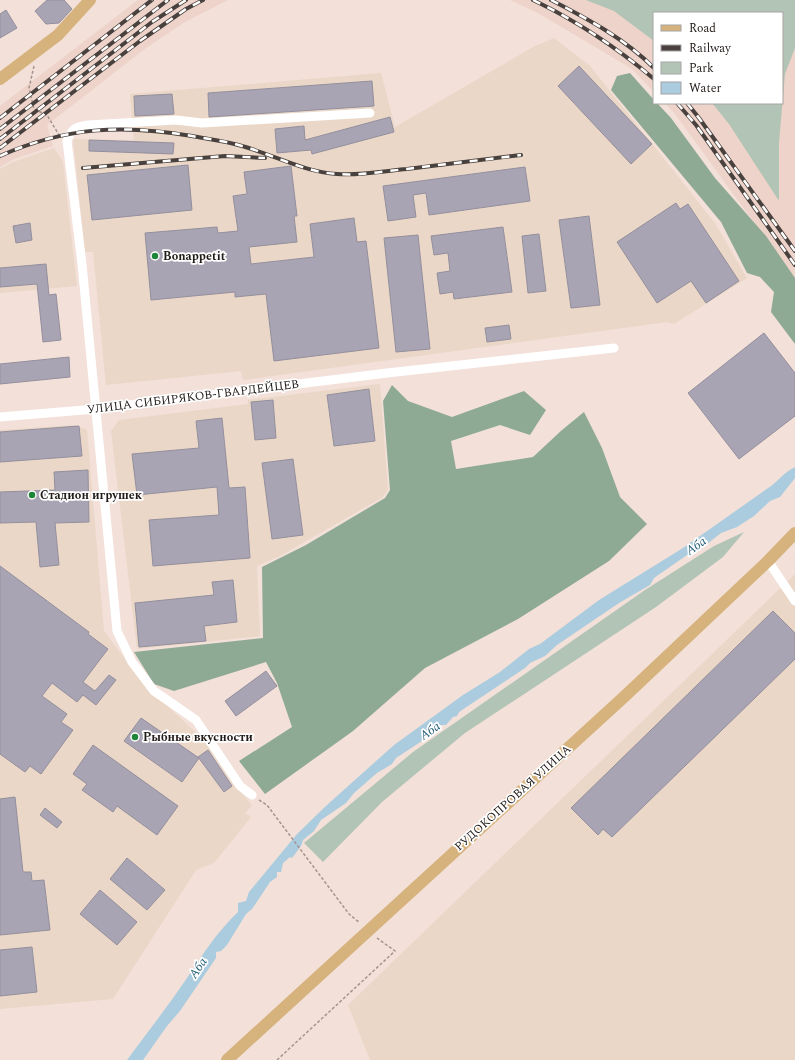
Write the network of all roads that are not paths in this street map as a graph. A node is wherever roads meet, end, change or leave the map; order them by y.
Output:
1 (90, 0) edge
2 (0, 79) edge
3 (370, 112) dead end
4 (614, 348) dead end
5 (96, 409) junction
6 (0, 417) edge
7 (795, 533) edge
8 (768, 561) junction
9 (795, 601) edge
10 (252, 795) road end
11 (227, 1060) edge

1 - 2 main road
3 - 5 street
4 - 5 street, УЛИЦА СИБИРЯКОВ-ГВАРДЕЙЦЕВ
5 - 6 street, УЛИЦА СИБИРЯКОВ-ГВАРДЕЙЦЕВ
5 - 10 street
7 - 8 main road, РУДОКОПРОВАЯ УЛИЦА
8 - 9 street
8 - 11 main road, РУДОКОПРОВАЯ УЛИЦА

